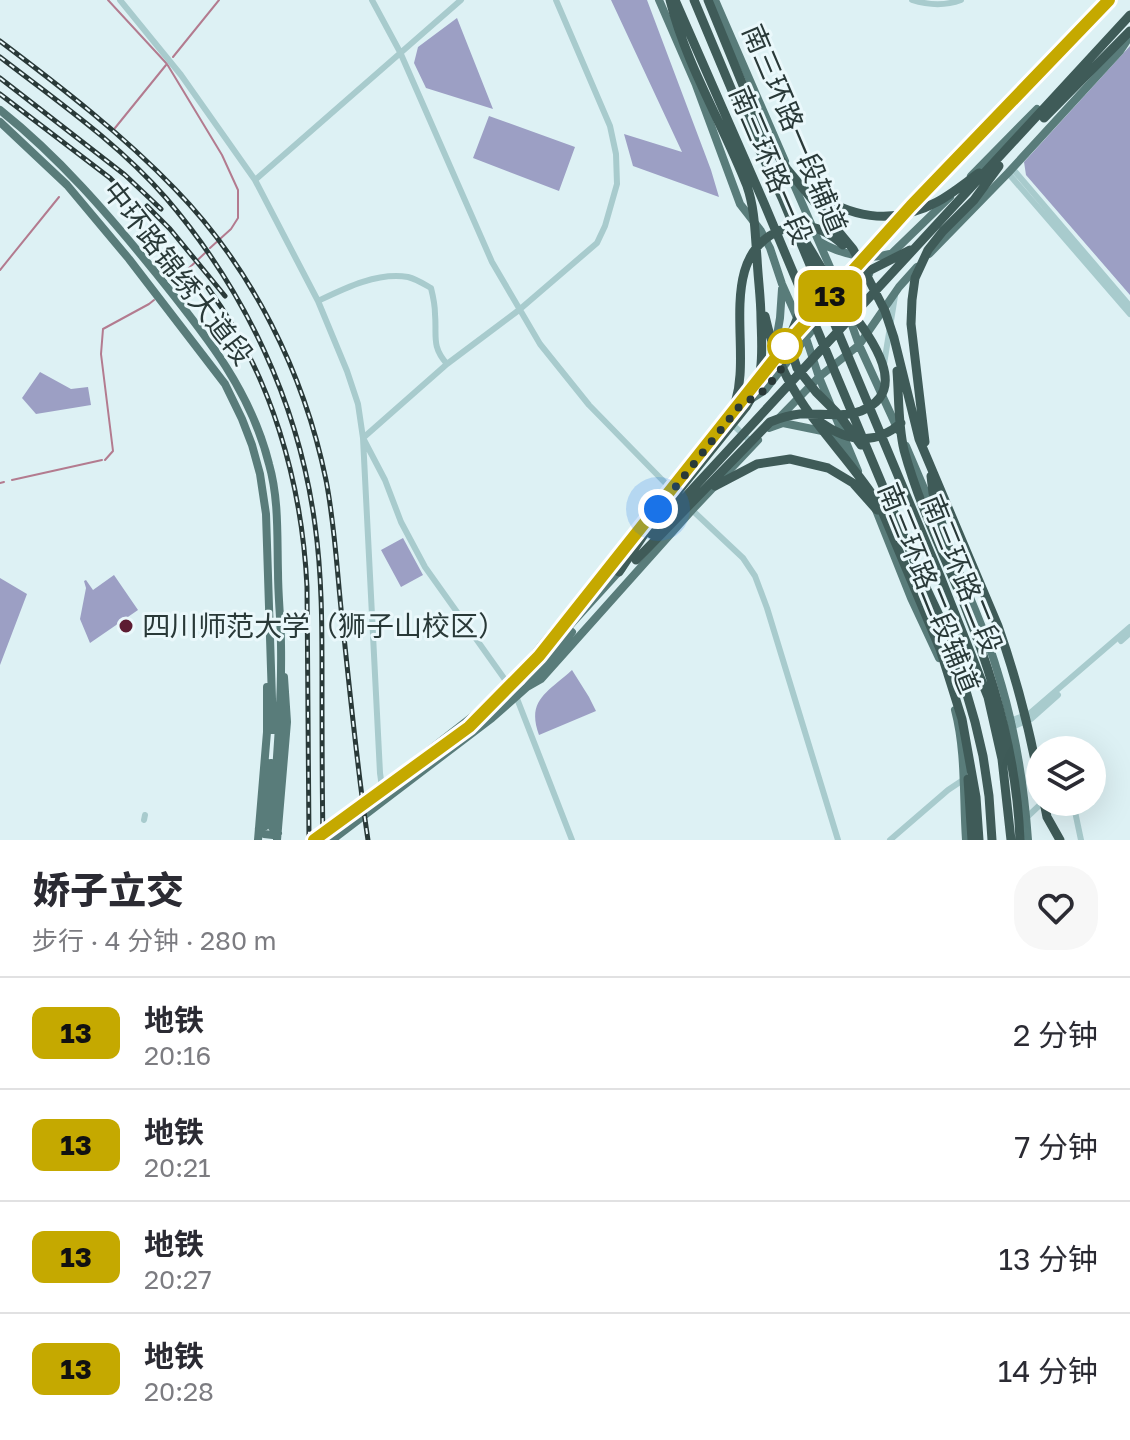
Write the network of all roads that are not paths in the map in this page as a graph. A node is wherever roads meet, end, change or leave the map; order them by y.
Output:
1 (120, 0) edge
2 (372, 0) edge
3 (461, 0) edge
4 (556, 0) edge
5 (659, 0) edge
6 (672, 0) edge
7 (694, 0) edge
8 (708, 0) edge
9 (715, 0) edge
10 (912, 0) edge
11 (961, 0) edge
12 (1130, 15) edge
13 (1130, 33) edge
14 (400, 52) junction
15 (1084, 65) junction
16 (1, 113) edge
17 (1042, 115) junction
18 (4, 125) edge
19 (1003, 167) junction
20 (787, 169) junction
21 (255, 180) junction
22 (789, 215) junction
23 (820, 242) junction
24 (917, 247) junction
25 (894, 252) junction
26 (863, 268) junction
27 (895, 280) junction
28 (782, 284) junction
29 (761, 297) junction
30 (843, 298) junction
31 (318, 301) junction
32 (1130, 306) edge
33 (519, 310) junction
34 (1130, 314) edge
35 (851, 321) joint
36 (839, 334) joint
37 (806, 338) junction
38 (894, 338) junction
39 (859, 345) junction
40 (825, 349) joint
41 (915, 363) junction
42 (447, 364) junction
43 (819, 377) junction
44 (765, 390) junction
45 (881, 395) junction
46 (886, 407) junction
47 (812, 416) junction
48 (728, 421) junction
49 (769, 428) junction
50 (363, 438) junction
51 (846, 439) junction
52 (715, 445) junction
53 (746, 454) junction
54 (854, 463) junction
55 (876, 468) junction
56 (672, 490) junction
57 (705, 491) junction
58 (692, 510) junction
59 (652, 535) junction
60 (893, 537) junction
61 (636, 560) joint
62 (619, 572) joint
63 (967, 612) junction
64 (1130, 630) edge
65 (527, 687) junction
66 (513, 692) junction
67 (1011, 724) junction
68 (959, 725) junction
69 (1031, 736) edge
70 (966, 744) junction
71 (963, 780) junction
72 (987, 782) junction
73 (382, 787) junction
74 (389, 798) junction
75 (1026, 815) edge
76 (1047, 816) edge
77 (1076, 816) edge
78 (1023, 817) junction
79 (972, 824) junction
80 (270, 831) edge
81 (258, 840) edge
82 (312, 840) edge
83 (332, 840) edge
84 (572, 840) edge
85 (838, 840) edge
86 (890, 840) edge
87 (966, 840) edge
88 (972, 840) edge
89 (979, 840) edge
90 (992, 840) edge
91 (1011, 840) edge
92 (1020, 840) edge
93 (1028, 840) edge
94 (1060, 840) edge
95 (1081, 840) edge

1 - 21 street
2 - 14 street
3 - 14 street
4 - 33 street
5 - 28 main road
6 - 29 highway
6 - 40 highway, 南三环路一段
7 - 22 highway, 南三环路一段
8 - 20 highway
9 - 23 main road, 南三环路一段辅道
10 - 11 street
12 - 15 highway
13 - 17 highway
13 - 19 main road
14 - 21 street
14 - 33 street
15 - 17 highway
15 - 25 main road
16 - 18 main road, 中环路锦绣大道段
17 - 19 highway
18 - 80 main road, 中环路锦绣大道段
18 - 80 main road, 中环路锦绣大道段
19 - 20 highway
19 - 24 highway
19 - 27 highway
19 - 32 street
19 - 34 street
19 - 41 highway
20 - 26 highway
21 - 31 street
22 - 36 highway, 南三环路一段
22 - 57 highway
23 - 25 main road
23 - 30 main road, 南三环路一段辅道
24 - 27 highway
24 - 55 highway
25 - 30 main road
26 - 38 highway
26 - 52 highway
27 - 39 main road
27 - 45 street
27 - 59 highway
28 - 37 main road
28 - 44 main road
29 - 47 highway
29 - 52 highway
30 - 35 main road, 南三环路一段辅道
30 - 37 main road
31 - 42 street
31 - 50 street
33 - 42 street
33 - 56 street
35 - 39 main road, 南三环路二段辅道
36 - 91 highway, 南三环路二段
37 - 43 main road, 南三环路二段辅道
37 - 44 main road
38 - 63 highway
38 - 69 highway
39 - 43 main road
39 - 45 main road, 南三环路二段辅道
40 - 55 highway, 南三环路二段
41 - 47 highway
41 - 63 highway
42 - 50 street
43 - 49 main road
43 - 51 main road, 南三环路二段辅道
44 - 48 main road
45 - 46 main road, 南三环路二段辅道
46 - 51 main road
46 - 67 main road, 南三环路二段辅道
47 - 60 highway
48 - 53 street
48 - 56 main road
49 - 53 main road
49 - 54 main road
50 - 66 street
50 - 73 street
51 - 54 main road, 南三环路二段辅道
52 - 59 highway
53 - 58 main road
54 - 68 main road, 南三环路二段辅道
55 - 72 highway, 南三环路二段
56 - 58 street
56 - 66 main road
57 - 59 highway
57 - 60 highway
58 - 65 main road
58 - 85 street
59 - 61 highway
59 - 62 highway
60 - 70 highway
61 - 65 main road
62 - 66 main road
63 - 78 highway
64 - 67 street
65 - 66 main road
66 - 73 main road
66 - 74 main road
66 - 84 street
67 - 78 main road, 南三环路二段辅道
68 - 71 main road, 南三环路二段辅道
68 - 79 street
70 - 88 highway
70 - 89 highway
71 - 86 street
71 - 87 main road, 南三环路二段辅道
72 - 79 highway
72 - 90 highway, 南三环路二段
73 - 74 street
73 - 82 main road
74 - 83 main road
75 - 78 street
76 - 94 highway
77 - 95 street
78 - 92 highway
78 - 93 main road, 南三环路二段辅道
79 - 88 street
80 - 81 main road

